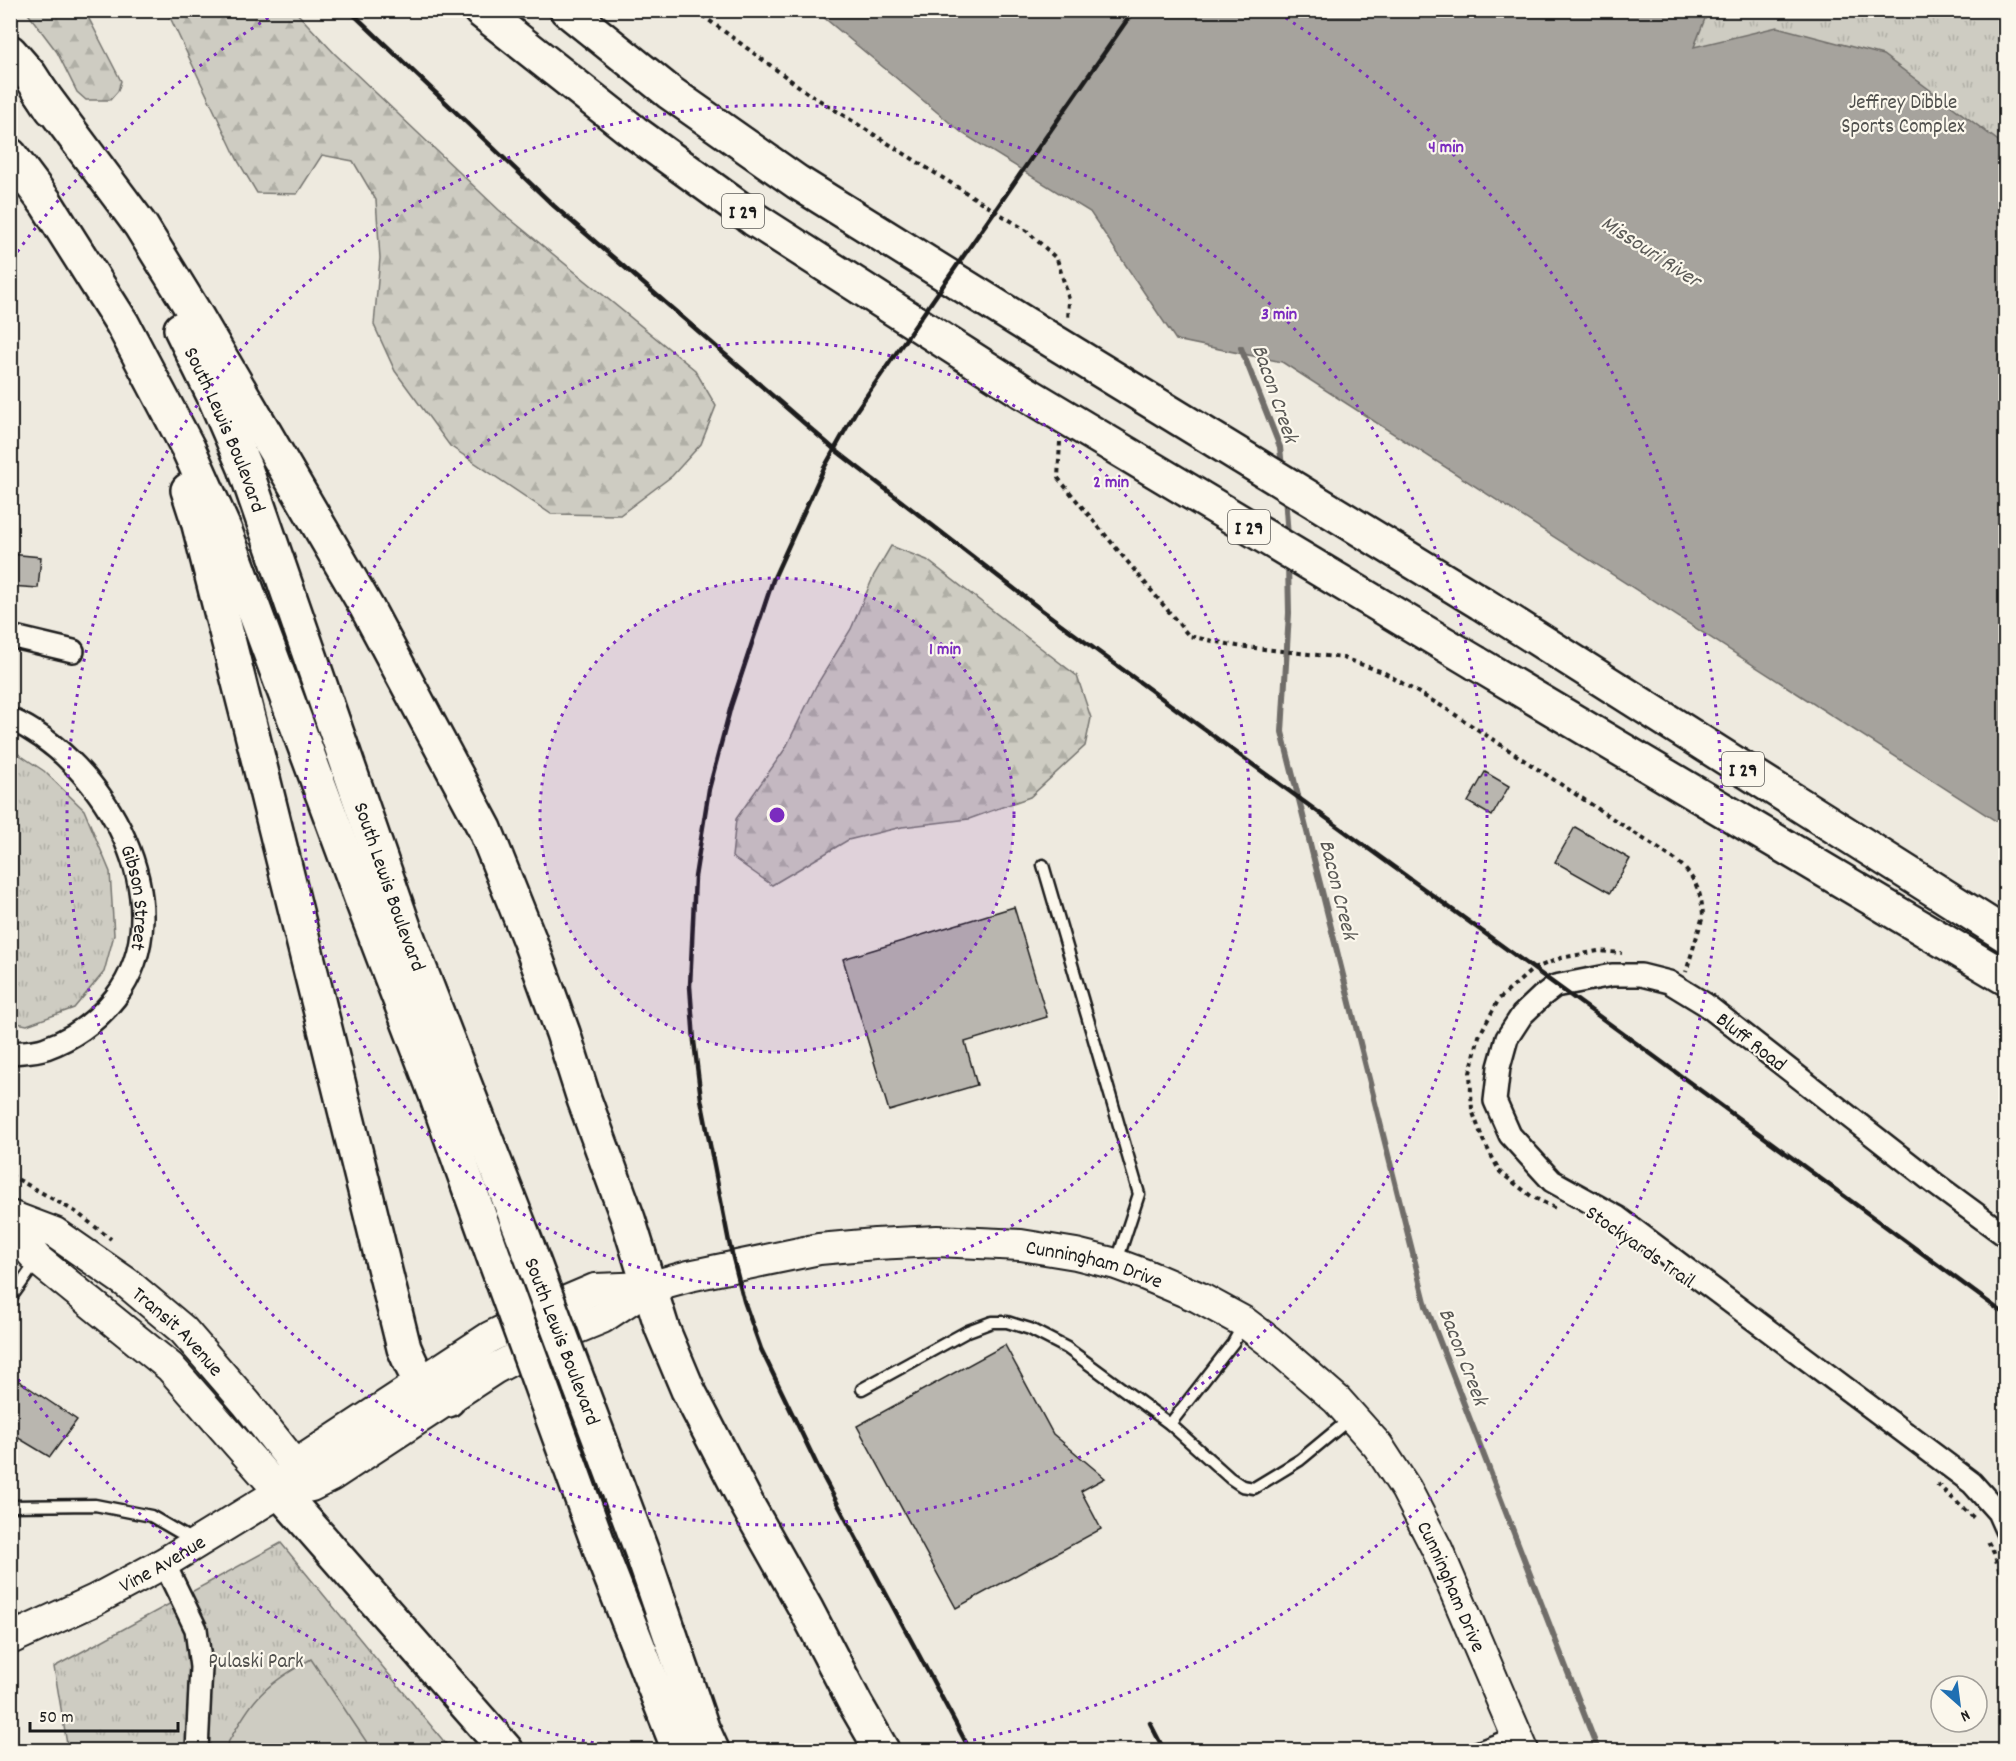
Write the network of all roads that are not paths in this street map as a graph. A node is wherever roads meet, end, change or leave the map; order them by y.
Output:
1 (480, 10) edge
2 (567, 10) edge
3 (10, 52) edge
4 (41, 92) junction
5 (10, 155) edge
6 (155, 383) junction
7 (10, 636) edge
8 (73, 651) dead end
9 (10, 719) edge
10 (1043, 865) dead end
11 (2006, 935) edge
12 (2006, 978) edge
13 (10, 1053) edge
14 (10, 1216) edge
15 (10, 1228) edge
16 (2006, 1236) edge
17 (47, 1246) junction
18 (1116, 1264) junction
19 (649, 1287) junction
20 (11, 1300) edge
21 (1244, 1322) junction
22 (421, 1382) junction
23 (862, 1389) dead end
24 (448, 1400) junction
25 (1352, 1417) junction
26 (1170, 1424) junction
27 (296, 1481) junction
28 (10, 1506) edge
29 (2006, 1530) edge
30 (196, 1542) junction
31 (164, 1563) junction
32 (14, 1629) edge
33 (1519, 1742) edge
34 (197, 1750) edge
35 (507, 1750) edge
36 (679, 1750) edge
37 (712, 1750) edge
38 (882, 1750) edge
39 (1470, 1750) edge

1 - 12 main road, I 29, bridge
2 - 11 main road, I 29, bridge
3 - 4 main road, South Lewis Boulevard
4 - 19 main road
4 - 37 main road, South Lewis Boulevard, bridge
5 - 6 main road, South Lewis Boulevard
6 - 22 main road
6 - 36 main road, South Lewis Boulevard, bridge
7 - 8 street
9 - 13 street, Gibson Street
10 - 18 lane
14 - 17 street, Transit Avenue
15 - 17 street, Transit Avenue
16 - 29 street, Bluff Road
17 - 20 lane
17 - 27 street, Transit Avenue
18 - 19 street, Cunningham Drive
18 - 21 street, Cunningham Drive
19 - 22 street
19 - 24 street, Cunningham Drive
19 - 38 main road
21 - 25 street, Cunningham Drive
21 - 26 lane
22 - 24 main road
22 - 27 street
23 - 26 lane
24 - 27 street, Cunningham Drive
25 - 26 lane
25 - 33 street, Cunningham Drive
27 - 30 street, Vine Avenue
27 - 35 main road
28 - 30 lane
30 - 31 street, Vine Avenue
31 - 32 street, Vine Avenue
31 - 34 street
33 - 39 lane

